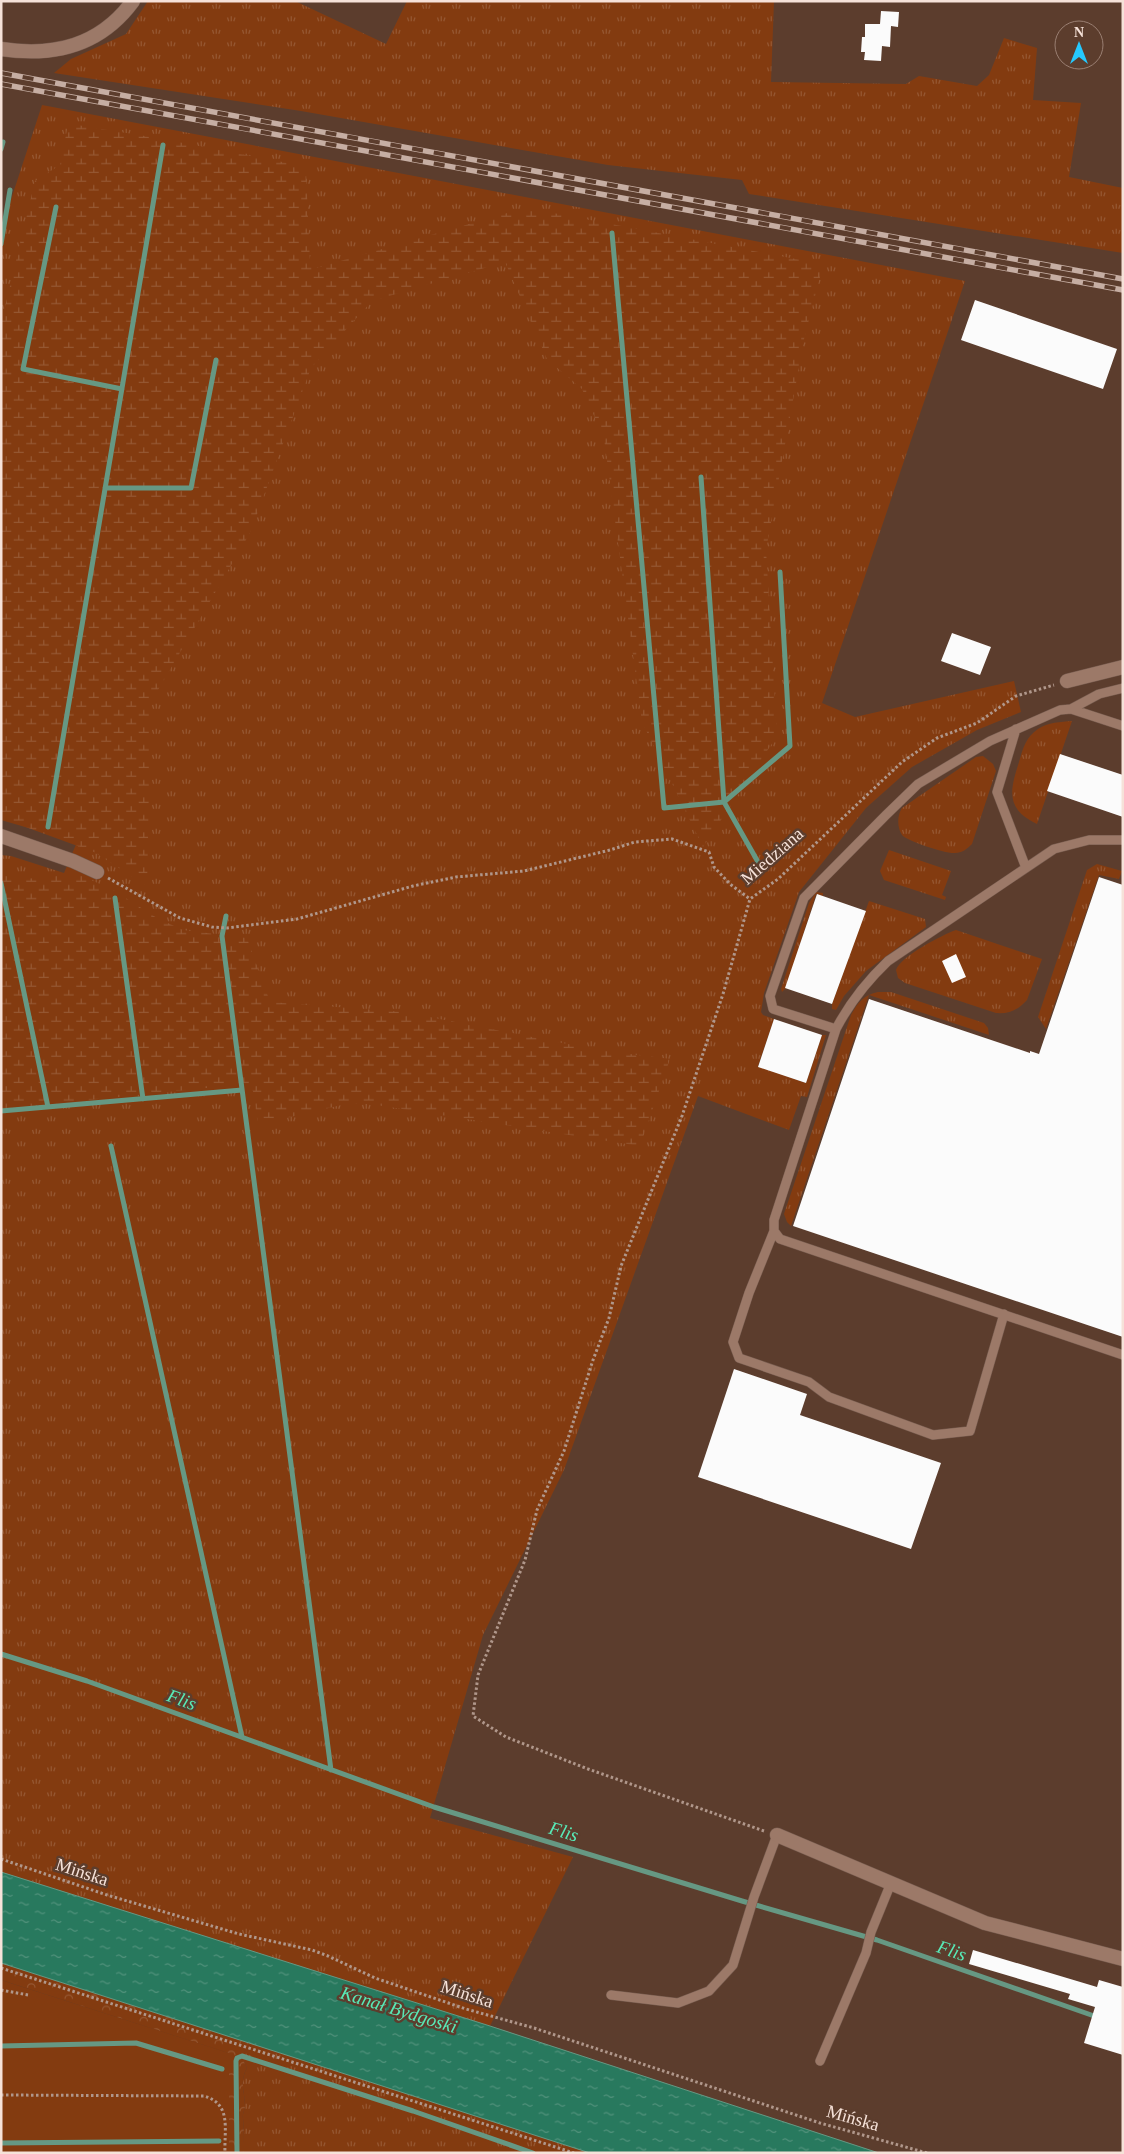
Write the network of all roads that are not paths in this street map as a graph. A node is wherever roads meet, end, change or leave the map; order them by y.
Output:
1 (133, 1) edge
2 (1, 49) edge
3 (1123, 667) edge
4 (1067, 681) road end
5 (1123, 688) edge
6 (1071, 709) junction
7 (1123, 726) edge
8 (1016, 729) junction
9 (1, 836) edge
10 (1123, 840) edge
11 (1026, 868) junction
12 (97, 872) road end
13 (836, 1029) junction
14 (774, 1231) junction
15 (1004, 1314) junction
16 (1123, 1354) edge
17 (777, 1835) joint
18 (891, 1883) junction
19 (1123, 1958) edge
20 (611, 1995) dead end
21 (820, 2061) dead end

1 - 2 street
3 - 4 street
5 - 6 lane
6 - 7 lane
6 - 8 lane
8 - 11 lane
8 - 13 lane
9 - 12 street
10 - 11 lane
11 - 13 lane
13 - 14 lane
14 - 15 lane
14 - 15 lane
15 - 16 lane
17 - 18 street
17 - 20 lane
18 - 19 street
18 - 21 lane

